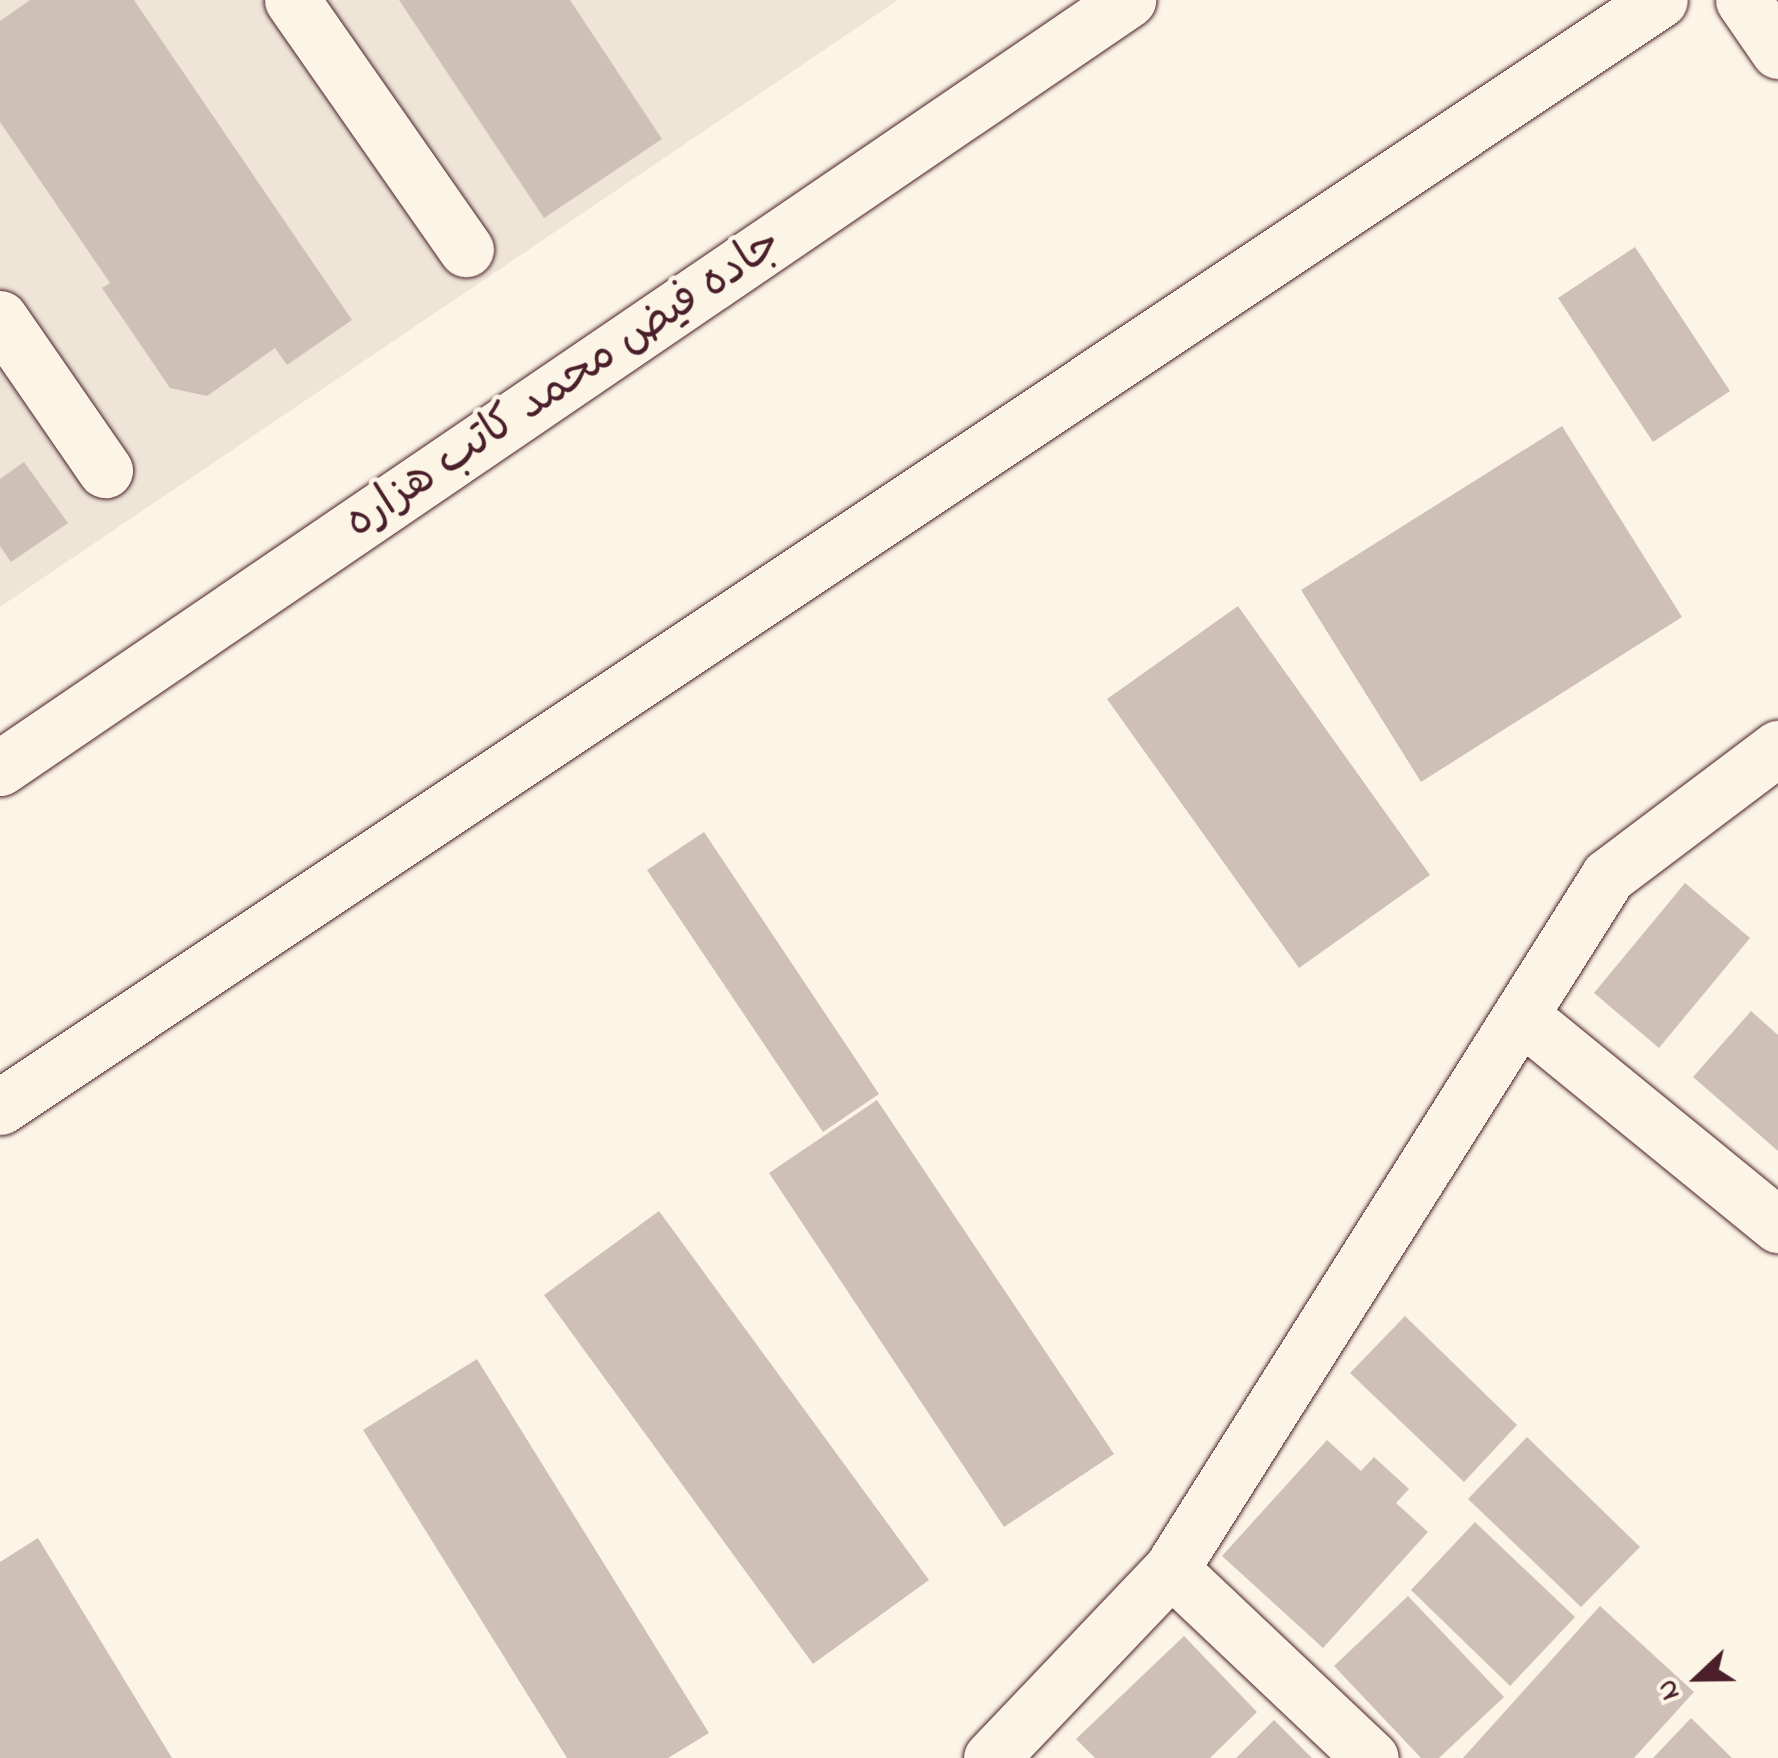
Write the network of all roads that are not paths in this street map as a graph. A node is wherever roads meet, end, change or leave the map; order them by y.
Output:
1 (292, 0) edge
2 (1128, 0) edge
3 (1660, 0) edge
4 (1742, 0) edge
5 (1778, 51) edge
6 (466, 249) dead end
7 (0, 318) edge
8 (105, 470) dead end
9 (1778, 748) edge
10 (6, 752) edge
11 (1524, 1018) junction
12 (0, 1106) edge
13 (1778, 1226) edge
14 (1172, 1569) junction
15 (990, 1758) edge
16 (1371, 1758) edge

1 - 6 main road
2 - 10 main road, جاده فیض محمد کاتب هزاره
3 - 12 main road
4 - 5 main road
7 - 8 main road
9 - 11 main road
11 - 13 main road
11 - 14 main road
14 - 15 main road
14 - 16 main road

